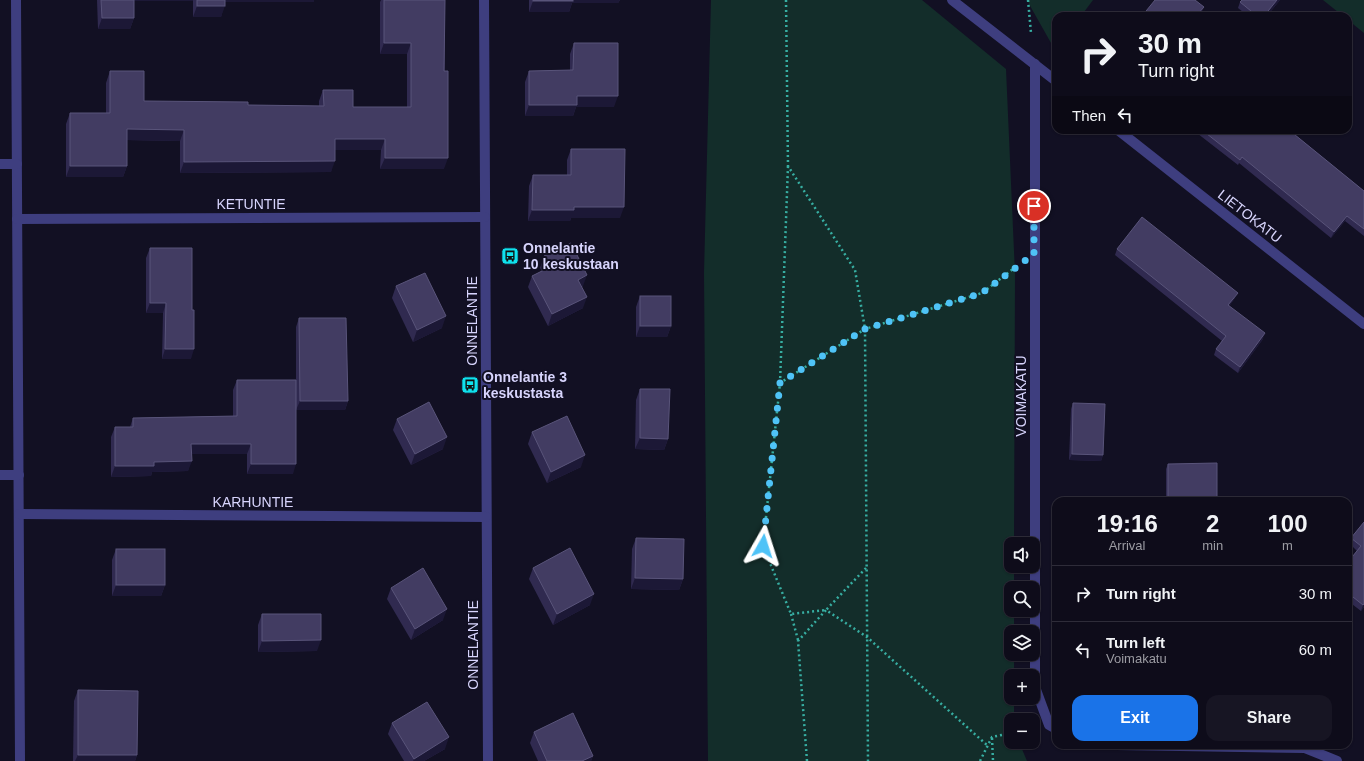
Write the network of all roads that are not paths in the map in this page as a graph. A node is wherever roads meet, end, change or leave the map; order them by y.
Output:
1 (16, 0) edge
2 (484, 0) edge
3 (952, 0) edge
4 (1035, 64) junction
5 (1052, 78) edge
6 (1123, 134) edge
7 (0, 164) edge
8 (17, 164) junction
9 (485, 217) junction
10 (17, 219) junction
11 (1364, 324) edge
12 (0, 475) edge
13 (19, 475) junction
14 (19, 514) junction
15 (486, 517) junction
16 (1052, 727) edge
17 (1308, 749) edge
18 (20, 761) edge
19 (488, 761) edge
20 (1337, 761) edge

1 - 8 street
2 - 9 street, ONNELANTIE
3 - 4 street
4 - 5 street
4 - 16 street, VOIMAKATU
6 - 11 street, LIETOKATU
7 - 8 street
8 - 10 street
9 - 10 street, KETUNTIE
9 - 15 street, ONNELANTIE
10 - 13 street
12 - 13 street
13 - 14 street
14 - 15 street, KARHUNTIE
14 - 18 street
15 - 19 street, ONNELANTIE
17 - 20 street

